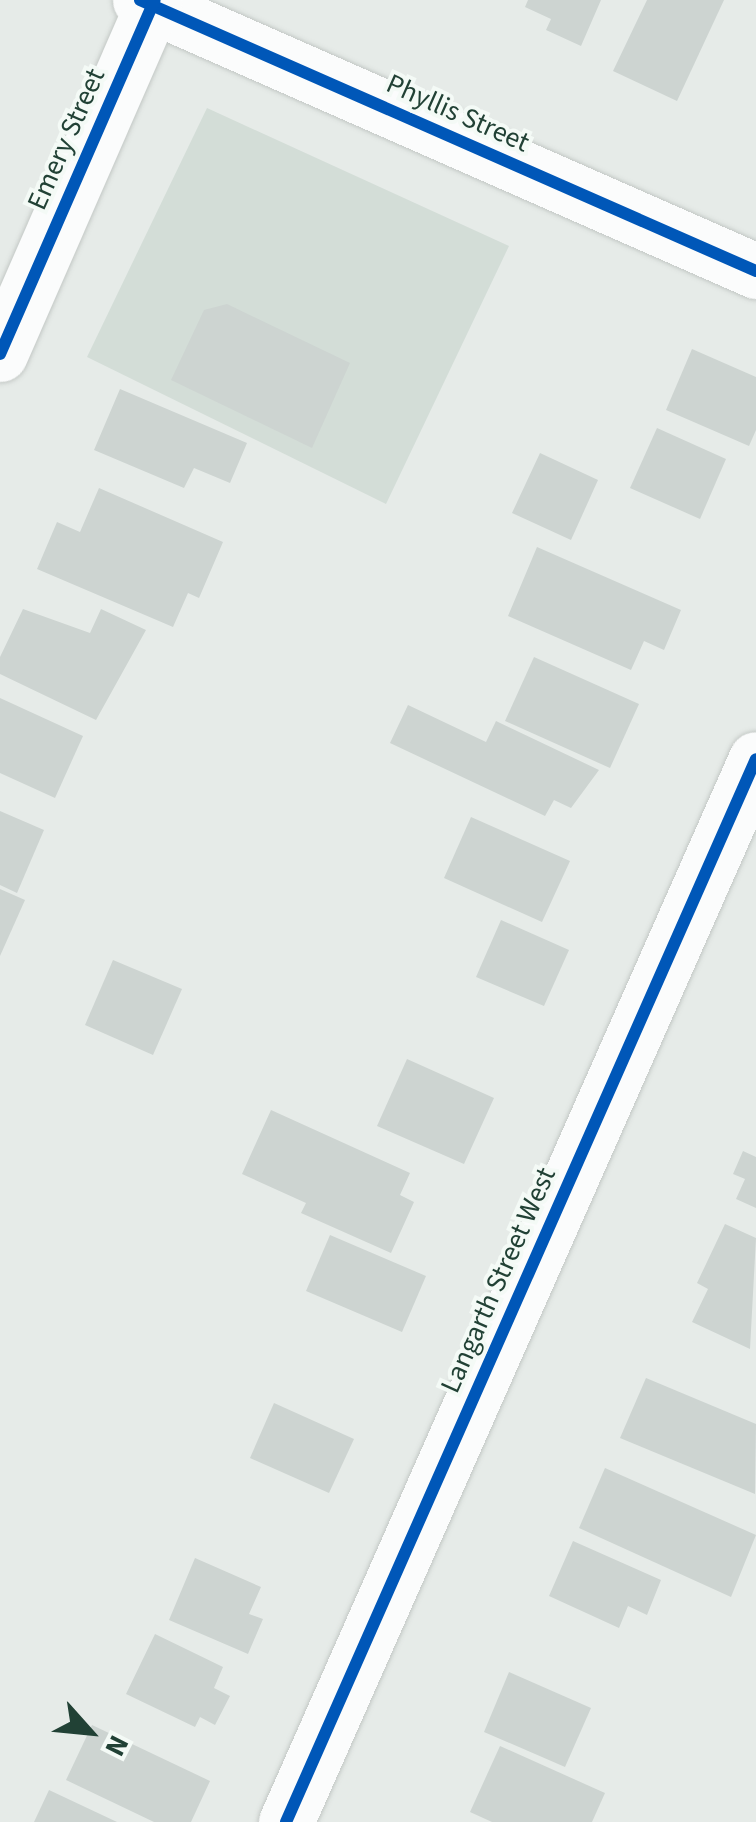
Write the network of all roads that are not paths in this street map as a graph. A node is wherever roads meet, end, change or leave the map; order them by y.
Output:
1 (149, 2) edge
2 (756, 271) edge
3 (0, 354) edge
4 (756, 759) edge
5 (286, 1822) edge

1 - 2 street, Phyllis Street
1 - 3 street, Emery Street
4 - 5 street, Langarth Street West

